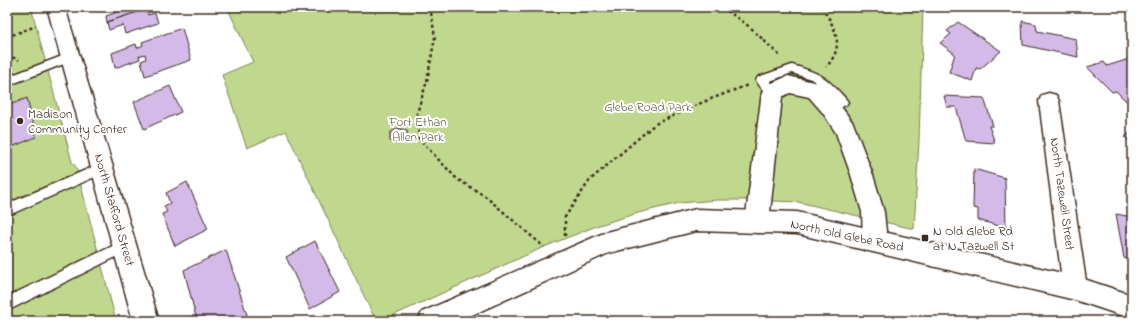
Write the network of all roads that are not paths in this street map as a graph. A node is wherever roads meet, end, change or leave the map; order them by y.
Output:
1 (56, 7) edge
2 (70, 57) junction
3 (7, 82) edge
4 (767, 86) junction
5 (1049, 101) dead end
6 (830, 107) junction
7 (102, 168) junction
8 (7, 210) edge
9 (757, 222) junction
10 (875, 241) junction
11 (125, 246) junction
12 (1075, 288) junction
13 (7, 304) edge
14 (1132, 307) edge
15 (146, 321) edge
16 (431, 321) edge

1 - 2 street, North Stafford Street
2 - 3 lane
2 - 7 street, North Stafford Street
4 - 6 street
4 - 6 lane
4 - 9 street
5 - 12 street, North Tazewell Street
6 - 10 street
7 - 8 lane
7 - 11 street, North Stafford Street
9 - 10 street, North Old Glebe Road
9 - 16 street, North Old Glebe Road
10 - 12 street, North Old Glebe Road
11 - 13 lane
11 - 15 street, North Stafford Street
12 - 14 street, North Old Glebe Road

